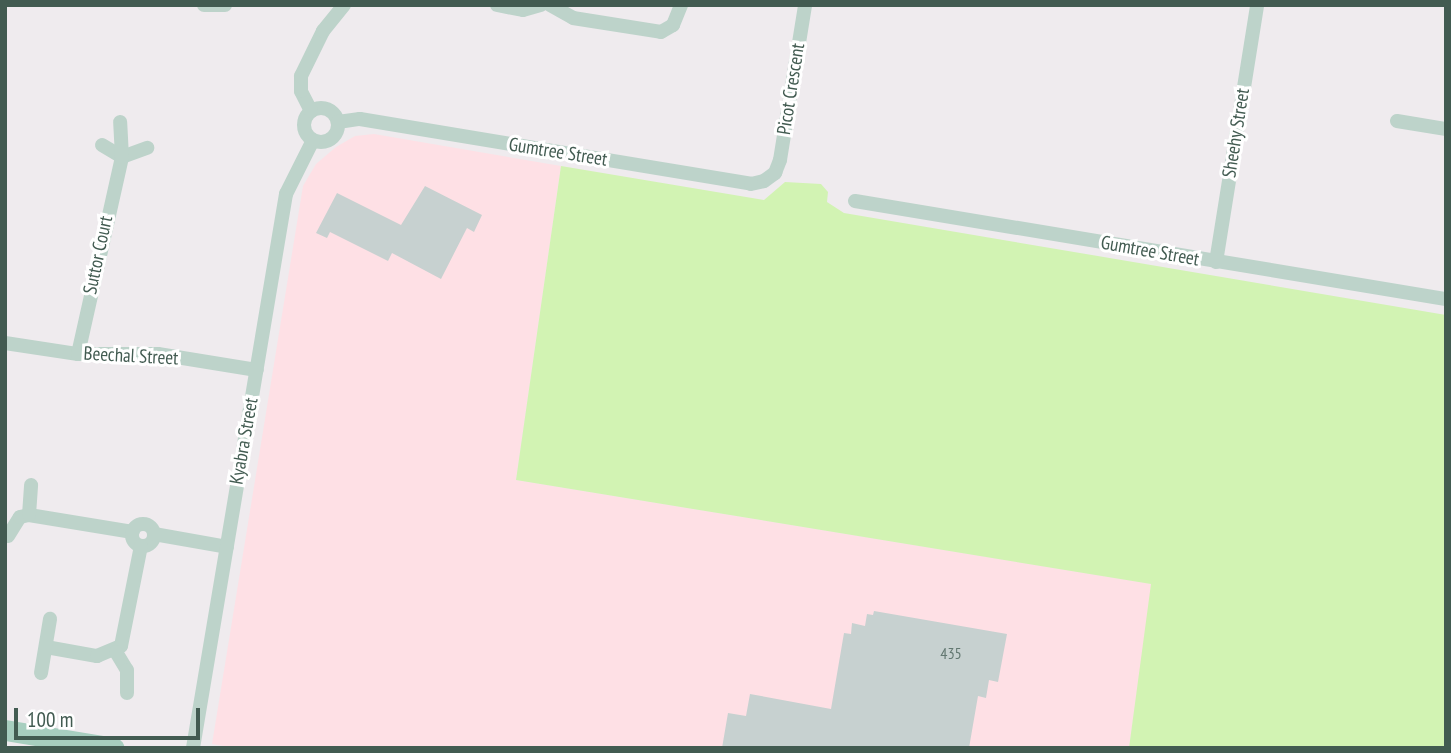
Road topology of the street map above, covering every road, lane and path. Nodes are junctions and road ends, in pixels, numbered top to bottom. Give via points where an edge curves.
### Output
1 (204, 5) edge
2 (225, 5) edge
3 (344, 5) edge
4 (497, 5) edge
5 (541, 5) edge
6 (550, 5) edge
7 (681, 5) edge
8 (805, 5) edge
9 (1257, 5) edge
10 (311, 111) junction
11 (1397, 121) dead end
12 (120, 122) dead end
13 (338, 122) junction
14 (1446, 130) edge
15 (313, 140) junction
16 (102, 145) dead end
17 (147, 148) dead end
18 (122, 157) junction
19 (775, 173) joint
20 (855, 201) dead end
21 (1216, 262) junction
22 (1446, 299) edge
23 (5, 343) edge
24 (78, 354) junction
25 (257, 370) junction
26 (31, 485) dead end
27 (29, 515) junction
28 (133, 532) junction
29 (154, 534) junction
30 (8, 536) dead end
31 (141, 546) junction
32 (227, 547) junction
33 (50, 619) dead end
34 (46, 647) junction
35 (116, 652) junction
36 (41, 673) dead end
37 (127, 693) dead end
38 (5, 730) edge
39 (114, 748) edge
40 (193, 748) edge

1 - 2 street
3 - 10 street via 323,31 301,76 301,91
4 - 5 street via 523,10
6 - 7 street via 573,18 661,32 673,25
8 - 19 street, Picot Crescent
9 - 21 street, Sheehy Street
10 - 13 street via 326,108
10 - 15 street via 304,125
11 - 14 street
12 - 18 street, Suttor Court
13 - 15 street, Kyabra Street via 332,138
13 - 19 street, Gumtree Street via 360,119 751,184
15 - 25 street, Kyabra Street via 286,194
16 - 18 street
17 - 18 street
18 - 24 street, Suttor Court
20 - 21 street, Gumtree Street
21 - 22 street, Gumtree Street
23 - 24 street, Beechal Street
24 - 25 street, Beechal Street via 158,354
25 - 32 street, Kyabra Street
26 - 27 street
27 - 28 street
27 - 30 street via 20,517
28 - 29 street via 144,524
28 - 31 street
29 - 31 street via 150,543
29 - 32 street
31 - 35 street via 125,640
32 - 40 street, Kyabra Street
33 - 34 street
34 - 35 street via 97,656
34 - 36 street
35 - 37 street via 127,670
38 - 39 main road

